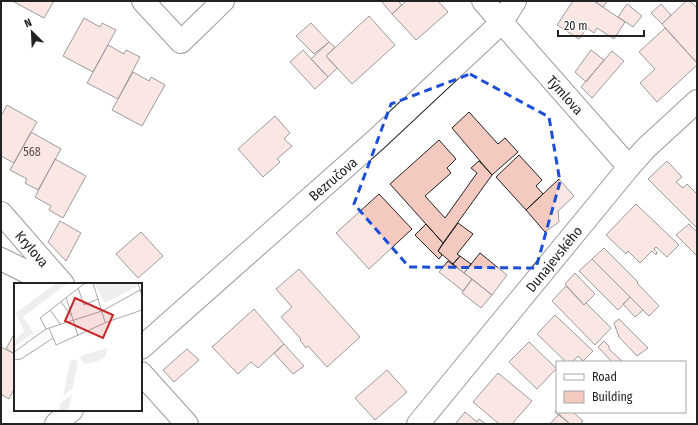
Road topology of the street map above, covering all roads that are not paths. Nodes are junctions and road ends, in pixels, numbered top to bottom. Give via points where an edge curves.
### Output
1 (143, 1) edge
2 (223, 1) edge
3 (483, 1) edge
4 (515, 1) edge
5 (501, 23) junction
6 (697, 101) edge
7 (629, 167) junction
8 (1, 213) edge
9 (1, 259) edge
10 (49, 283) edge
11 (62, 283) edge
12 (142, 347) edge
13 (142, 374) edge
14 (71, 411) edge
15 (56, 424) edge
16 (186, 424) edge
17 (418, 424) edge

1 - 2 street via 181,42
3 - 5 street, Týmlova
4 - 5 street, Bezručova
5 - 7 street, Týmlova
5 - 12 street, Bezručova via 378,139
6 - 7 street, Dunajevského
7 - 17 street, Dunajevského
8 - 11 street, Krylova
9 - 10 street, Krylova
13 - 16 street
14 - 15 street

